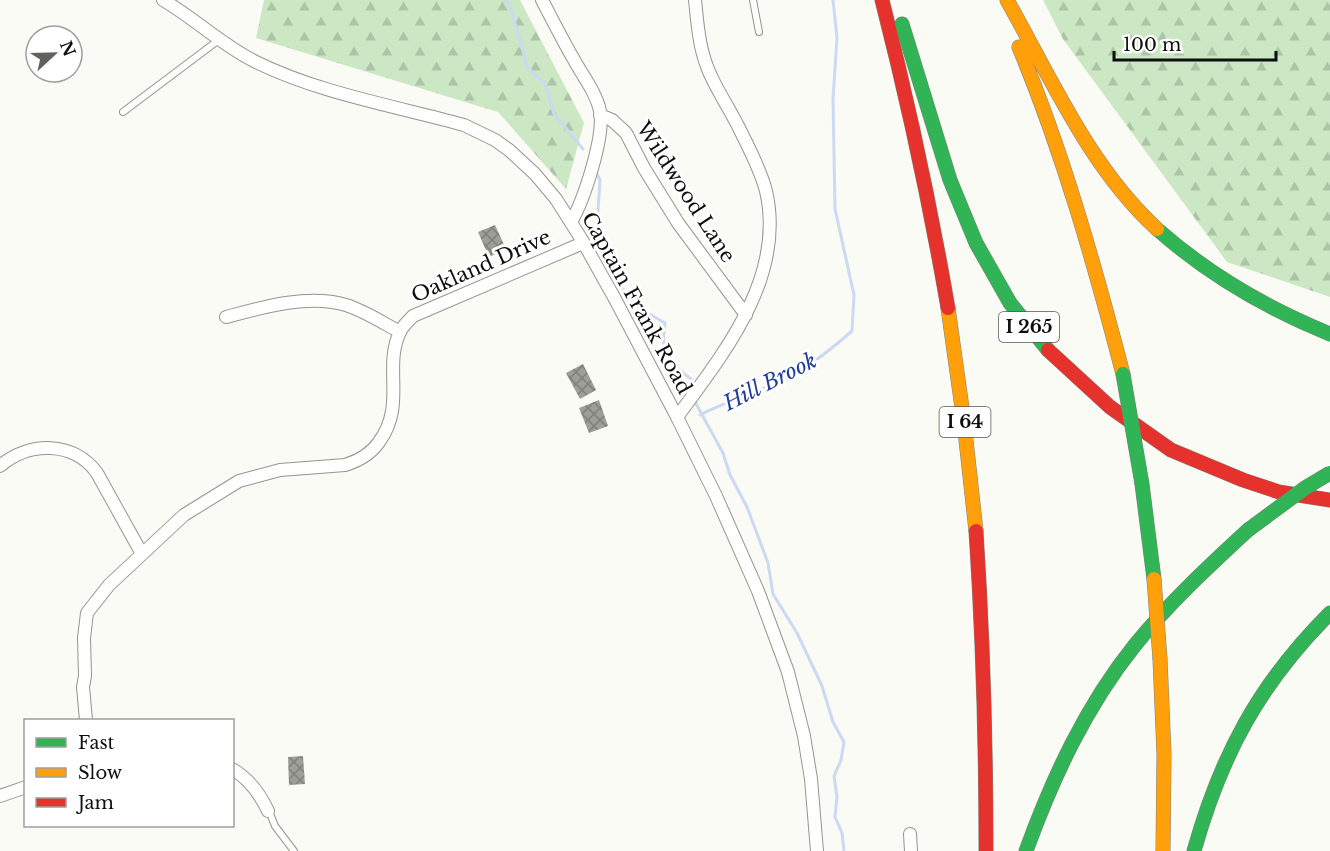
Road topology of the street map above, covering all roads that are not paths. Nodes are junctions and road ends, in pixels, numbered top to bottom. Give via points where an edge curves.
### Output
1 (163, 0) edge
2 (542, 0) edge
3 (694, 0) edge
4 (753, 0) edge
5 (882, 0) edge
6 (893, 0) edge
7 (999, 0) edge
8 (1007, 0) edge
9 (759, 32) dead end
10 (220, 38) junction
11 (123, 112) dead end
12 (600, 115) junction
13 (571, 222) junction
14 (583, 243) junction
15 (746, 315) junction
16 (226, 317) dead end
17 (400, 332) junction
18 (1330, 334) edge
19 (677, 417) junction
20 (0, 466) edge
21 (1330, 473) edge
22 (1330, 500) edge
23 (142, 554) junction
24 (1330, 613) edge
25 (86, 719) edge
26 (234, 771) edge
27 (24, 788) edge
28 (0, 796) edge
29 (268, 811) joint
30 (910, 834) dead end
31 (294, 851) edge
32 (817, 851) edge
33 (911, 851) edge
34 (986, 851) edge
35 (1026, 851) edge
36 (1163, 851) edge
37 (1194, 851) edge

1 - 10 street, Captain Frank Road
2 - 12 street via 591,87
3 - 15 street via 703,56 741,132 768,205 764,262
4 - 9 lane
5 - 34 highway, I 64 via 931,210 964,413 985,654
6 - 22 highway, I 265 via 950,180 971,232 1010,303 1055,358 1110,407 1171,450 1279,492
7 - 36 highway, bridge via 1054,135 1083,223 1123,374 1154,579 1164,754
8 - 18 highway via 1088,142 1135,205 1193,261 1226,283 1269,308
10 - 11 lane
10 - 13 street, Captain Frank Road via 256,62 323,88 479,132 509,150 535,174
12 - 13 street via 598,142 579,209
12 - 15 street, Wildwood Lane via 626,133 678,223
13 - 14 street, Captain Frank Road
14 - 17 street, Oakland Drive via 423,310
14 - 19 street, Captain Frank Road
15 - 19 street
16 - 17 street via 288,303 327,301 355,309
17 - 23 street via 394,354 391,422 370,452 345,465 280,470 239,481 184,514
19 - 32 street, Captain Frank Road via 733,533 788,672 811,779
20 - 23 street via 14,456 41,448 78,455 97,473
21 - 35 highway, bridge via 1248,530 1144,635 1087,715 1051,787
23 - 25 street via 87,613 83,687
24 - 37 highway via 1279,669 1243,724 1215,784
26 - 29 street via 255,788
27 - 28 street
29 - 31 lane
30 - 33 street

